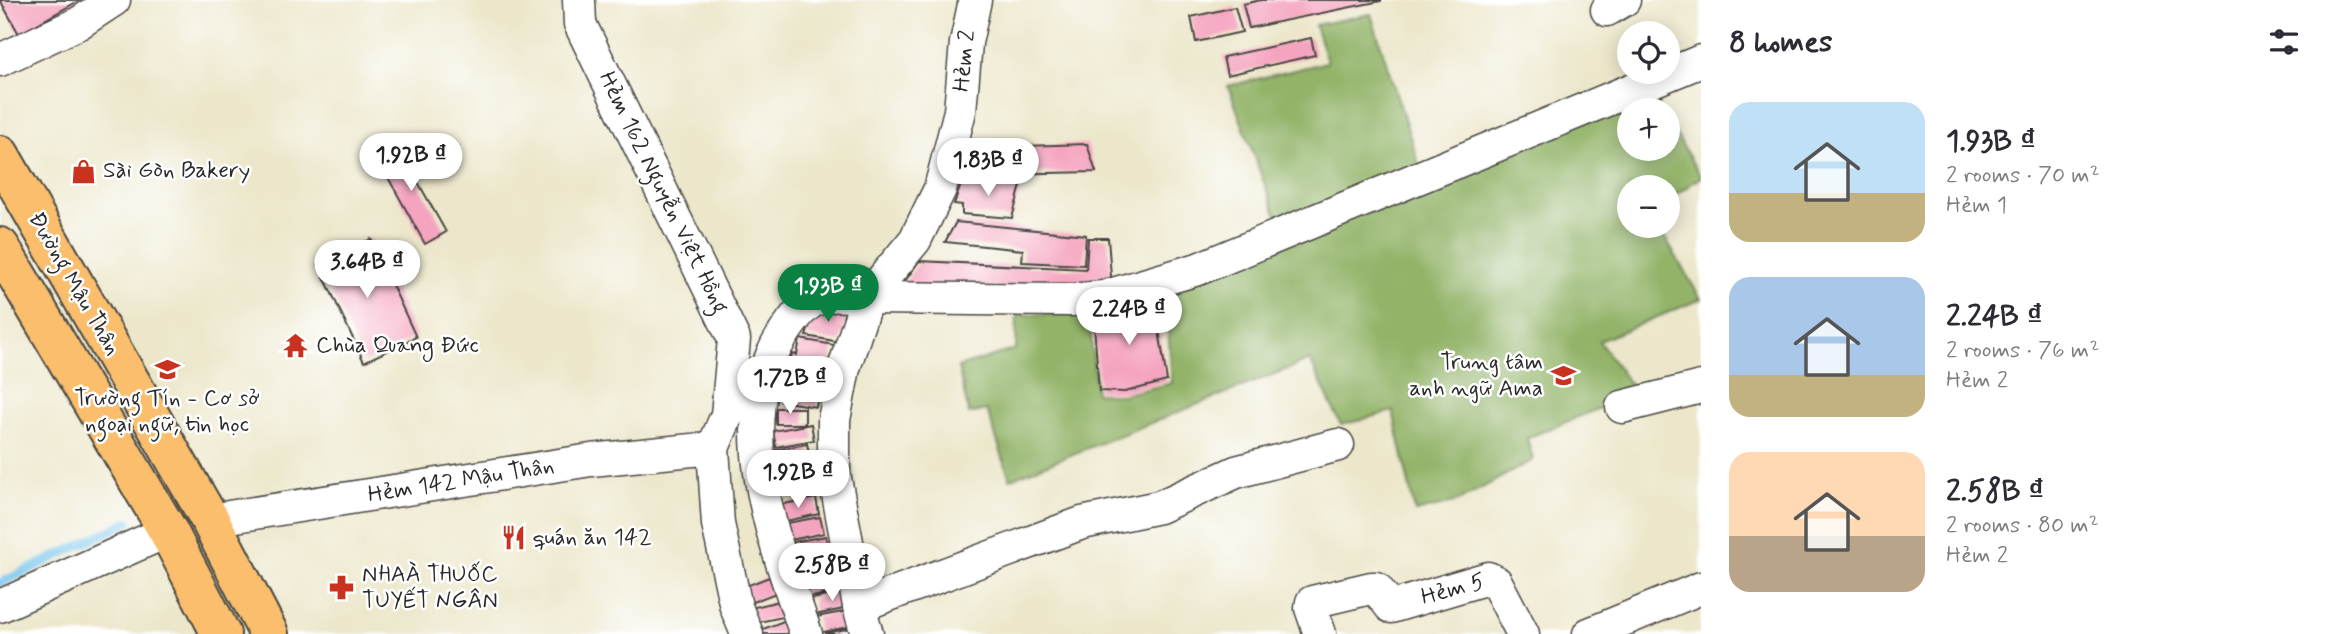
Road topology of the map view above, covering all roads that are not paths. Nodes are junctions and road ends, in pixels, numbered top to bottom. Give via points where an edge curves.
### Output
1 (114, 0) edge
2 (579, 0) edge
3 (975, 0) edge
4 (0, 60) edge
5 (1701, 61) edge
6 (0, 155) edge
7 (0, 247) edge
8 (867, 298) junction
9 (1701, 387) edge
10 (1622, 407) dead end
11 (1338, 445) dead end
12 (713, 448) junction
13 (210, 520) junction
14 (168, 531) junction
15 (1701, 588) edge
16 (0, 606) edge
17 (863, 620) edge
18 (221, 634) edge
19 (269, 634) edge
20 (747, 634) edge
21 (806, 634) edge
22 (1320, 634) edge
23 (1523, 634) edge
24 (1589, 634) edge

1 - 4 street via 79,23
2 - 12 street, Hẻm 162 Nguyễn Việt Hồng via 580,24 734,339 727,415
3 - 8 street, Hẻm 2 via 960,111 940,190 915,240
5 - 8 street via 1210,264 1130,290 1071,300
6 - 13 main road, Đường Mậu Thân
7 - 14 main road, Đường Mậu Thân
8 - 17 street, Hẻm 2 via 844,368 834,420 834,473
8 - 21 street via 822,295 807,303 779,340 762,384 757,424 764,495
9 - 10 street
11 - 17 street via 1236,472 1159,507 1082,523
12 - 13 street, Hẻm 142 Mậu Thân via 591,460
12 - 20 street, Hẻm 162 Nguyễn Việt Hồng via 718,524 736,607
13 - 14 main road
13 - 19 main road, Đường Mậu Thân
14 - 16 street
14 - 18 main road, Đường Mậu Thân
15 - 24 street
22 - 23 street, Hẻm 5 via 1312,603 1376,588 1391,607 1493,578

